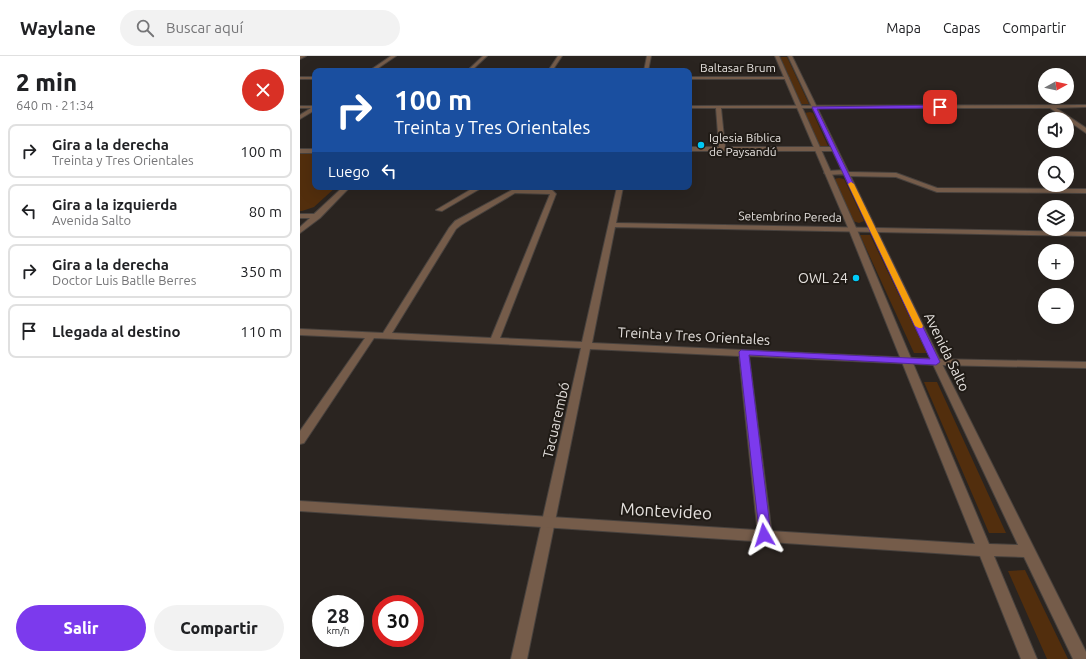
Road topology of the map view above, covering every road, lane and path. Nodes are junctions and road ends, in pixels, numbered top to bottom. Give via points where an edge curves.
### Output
1 (304, 56) edge
2 (394, 56) edge
3 (485, 56) edge
4 (560, 56) edge
5 (649, 56) edge
6 (777, 56) edge
7 (790, 56) edge
8 (300, 58) edge
9 (375, 68) edge
10 (472, 68) edge
11 (552, 68) edge
12 (647, 68) edge
13 (300, 78) edge
14 (312, 78) edge
15 (692, 78) edge
16 (787, 78) junction
17 (1051, 106) junction
18 (1086, 106) edge
19 (300, 107) edge
20 (312, 107) edge
21 (692, 107) edge
22 (718, 107) junction
23 (798, 107) junction
24 (814, 107) junction
25 (312, 109) edge
26 (300, 118) edge
27 (1086, 131) edge
28 (692, 149) edge
29 (722, 149) junction
30 (817, 149) junction
31 (834, 149) junction
32 (300, 151) edge
33 (312, 151) edge
34 (827, 172) junction
35 (846, 173) junction
36 (344, 190) edge
37 (475, 190) edge
38 (619, 190) edge
39 (1086, 191) edge
40 (440, 210) dead end
41 (300, 216) edge
42 (317, 216) junction
43 (613, 225) junction
44 (853, 230) junction
45 (874, 230) junction
46 (300, 231) edge
47 (1086, 234) edge
48 (300, 332) edge
49 (372, 335) junction
50 (386, 336) junction
51 (495, 340) junction
52 (588, 345) junction
53 (744, 352) junction
54 (905, 359) junction
55 (936, 362) junction
56 (1086, 365) edge
57 (300, 440) edge
58 (300, 506) edge
59 (548, 522) junction
60 (764, 535) junction
61 (985, 551) junction
62 (1029, 551) junction
63 (519, 659) edge
64 (1029, 659) edge
65 (1081, 659) edge

1 - 8 street
2 - 9 street
3 - 10 street
4 - 11 street
5 - 12 street
6 - 16 street
7 - 24 street, Avenida Salto
13 - 14 street
15 - 16 street, Baltasar Brum
16 - 23 street
17 - 18 street
17 - 24 street
17 - 27 street
19 - 20 street
21 - 22 street
22 - 23 street
22 - 29 street
23 - 24 street
23 - 30 street
24 - 31 street, Avenida Salto
25 - 26 street
28 - 29 street
29 - 30 street
30 - 31 street
30 - 34 street
31 - 35 street, Avenida Salto
32 - 33 street
34 - 35 street
34 - 44 street
35 - 39 street via 903,177 919,186 937,190
35 - 45 street, Avenida Salto
36 - 42 street
37 - 40 street
38 - 43 street, Tacuarembó
41 - 42 street
42 - 46 street
43 - 44 street, Setembrino Pereda
43 - 52 street, Tacuarembó
44 - 45 street, Setembrino Pereda
44 - 54 street
45 - 47 street, Setembrino Pereda
45 - 55 street, Avenida Salto
48 - 49 street, Treinta y Tres Orientales
49 - 50 street, Treinta y Tres Orientales
49 - 57 street
50 - 51 street, Treinta y Tres Orientales
50 - 51 street via 458,223 514,192 552,192
51 - 52 street, Treinta y Tres Orientales
52 - 53 street, Treinta y Tres Orientales
52 - 59 street, Tacuarembó
53 - 54 street, Treinta y Tres Orientales
53 - 60 street
54 - 55 street, Treinta y Tres Orientales
54 - 61 street
55 - 56 street, Treinta y Tres Orientales
55 - 62 street, Avenida Salto
58 - 59 street, Montevideo
59 - 60 street, Montevideo
59 - 63 street, Tacuarembó
60 - 61 street, Montevideo
61 - 62 street, Montevideo
61 - 64 street
62 - 65 street, Avenida Salto

